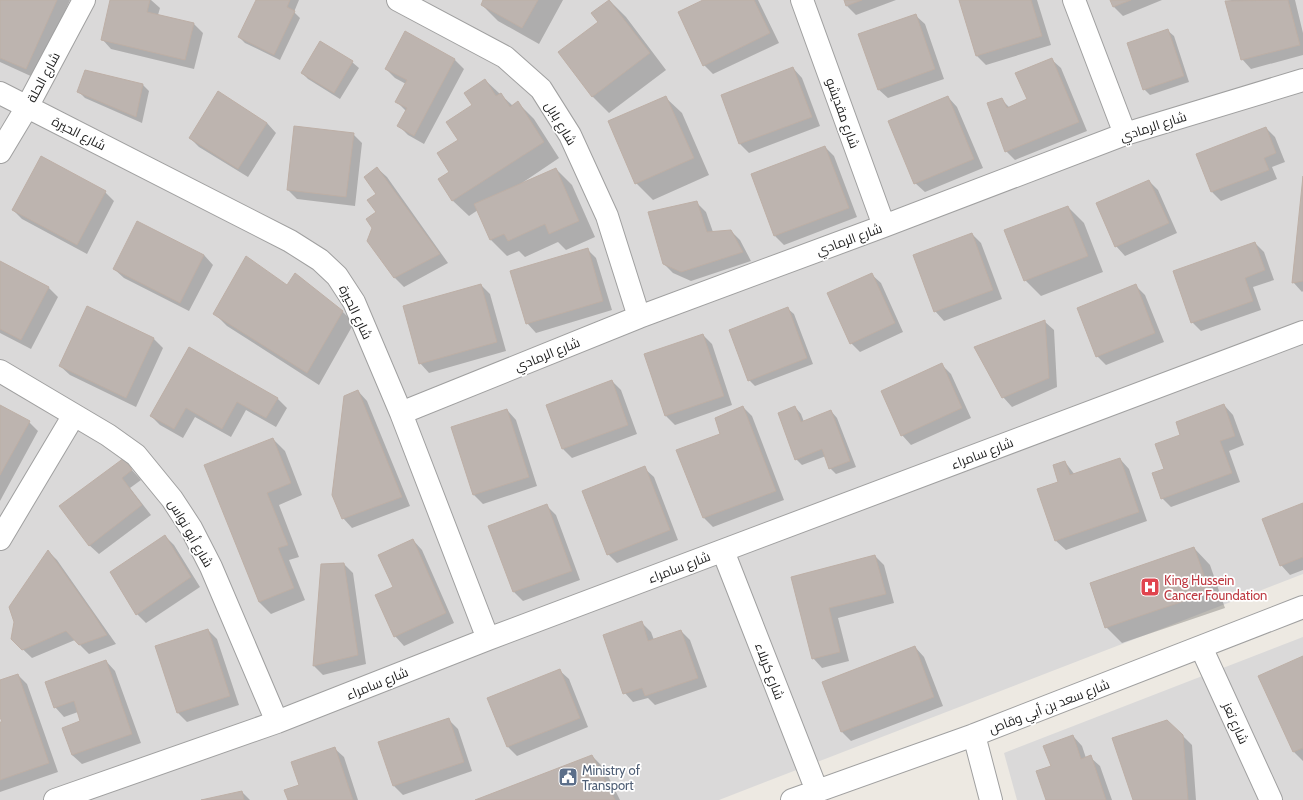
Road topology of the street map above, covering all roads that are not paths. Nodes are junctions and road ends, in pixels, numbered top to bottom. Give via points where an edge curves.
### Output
1 (84, 0) edge
2 (398, 0) edge
3 (802, 0) edge
4 (1074, 0) edge
5 (1303, 80) edge
6 (0, 93) edge
7 (27, 107) junction
8 (1125, 134) junction
9 (0, 152) edge
10 (884, 226) junction
11 (639, 317) junction
12 (1303, 332) edge
13 (0, 371) edge
14 (401, 413) junction
15 (74, 415) junction
16 (0, 539) edge
17 (723, 551) junction
18 (1303, 608) edge
19 (488, 639) junction
20 (1201, 647) junction
21 (277, 722) junction
22 (974, 735) junction
23 (817, 791) junction
24 (54, 800) edge
25 (792, 800) edge
26 (991, 800) edge
27 (1271, 800) edge

1 - 7 street, شارع الحلة
2 - 11 street, شارع بابل via 505,57 541,89 570,135 607,216
3 - 10 street, شارع مقديشو
4 - 8 street
5 - 8 street, شارع الرمادي
6 - 7 street, شارع الحيرة
7 - 9 street, شارع الحلة
7 - 14 street, شارع الحيرة via 290,241 320,260 337,276 354,302
8 - 10 street, شارع الرمادي
10 - 11 street, شارع الرمادي
11 - 14 street, شارع الرمادي
12 - 17 street, شارع سامراء
13 - 15 street, شارع أبو نواس
14 - 19 street, شارع الحيرة
15 - 16 street
15 - 21 street, شارع أبو نواس via 136,455 172,499 191,528 211,567
17 - 19 street, شارع سامراء
17 - 23 street, شارع كربلاء
18 - 20 street, شارع سعد بن أبي وقاص
19 - 21 street, شارع سامراء
20 - 22 street, شارع سعد بن أبي وقاص
20 - 27 street, شارع تعز
21 - 24 street, شارع سامراء
22 - 23 street, شارع سعد بن أبي وقاص
22 - 26 street
23 - 25 street, شارع سعد بن أبي وقاص

